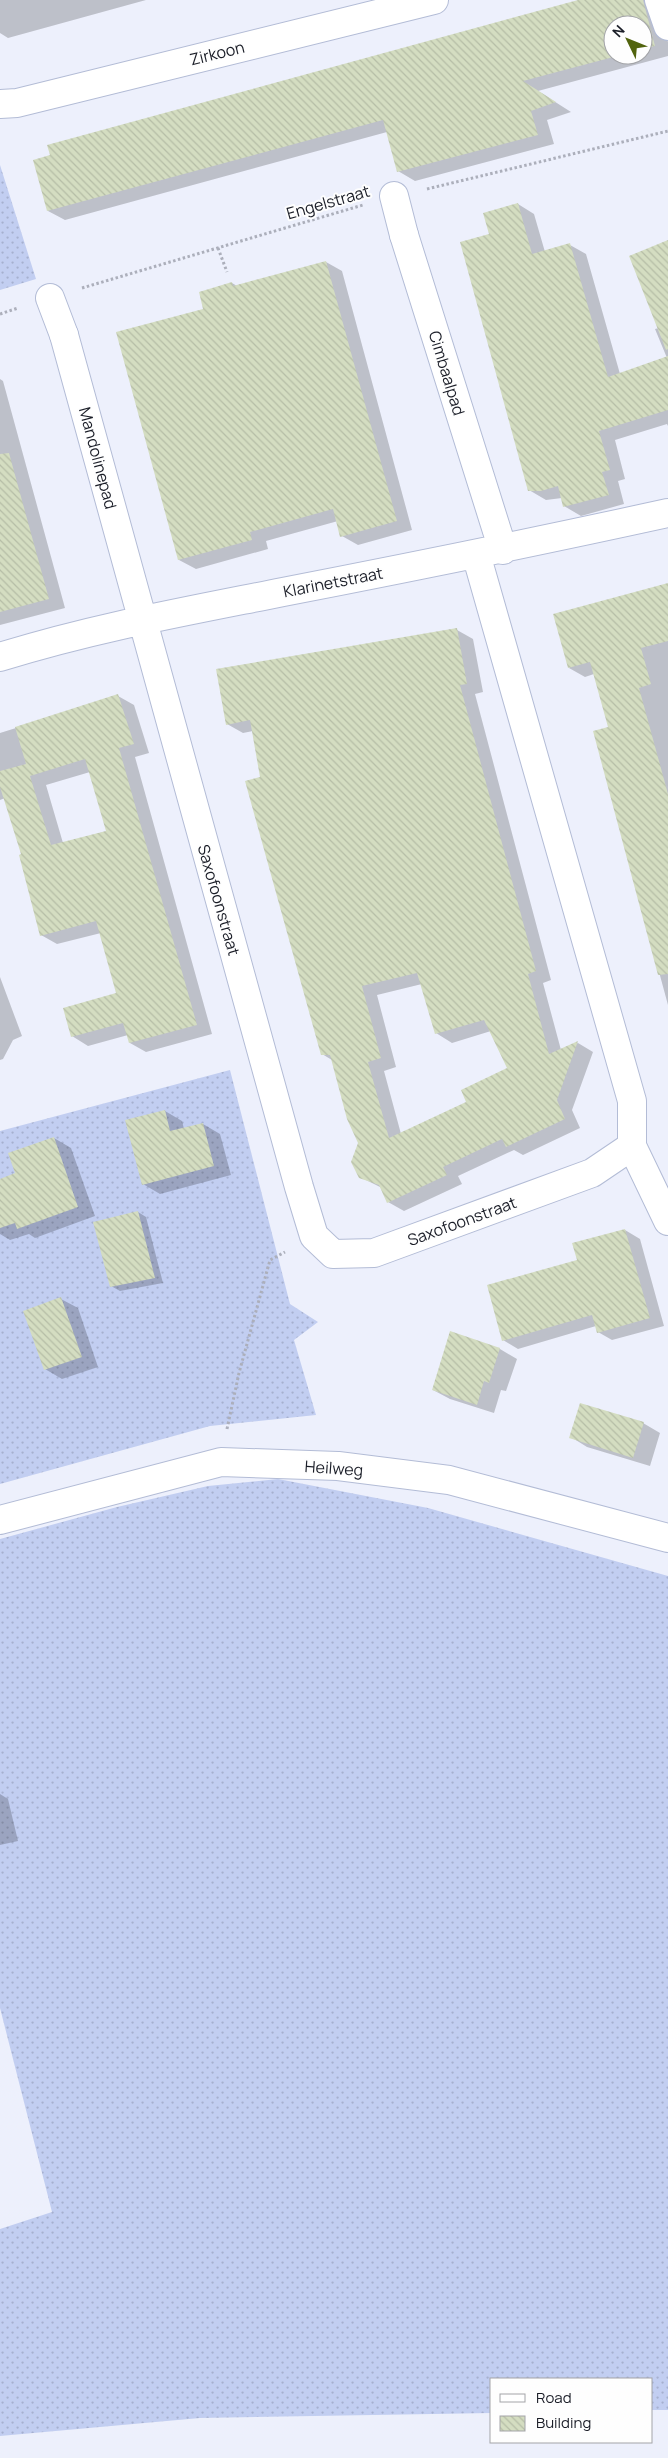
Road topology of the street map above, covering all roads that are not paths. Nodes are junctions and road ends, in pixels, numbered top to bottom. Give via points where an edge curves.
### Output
1 (434, 0) edge
2 (659, 0) edge
3 (668, 26) edge
4 (0, 104) edge
5 (394, 196) road end
6 (50, 298) road end
7 (668, 513) edge
8 (502, 550) junction
9 (476, 554) junction
10 (141, 620) junction
11 (0, 657) edge
12 (632, 1146) junction
13 (668, 1221) edge
14 (0, 1520) edge
15 (668, 1538) edge

1 - 4 street, Zirkoon
2 - 3 street
5 - 8 street, Cimbaalpad
6 - 10 street, Mandolinepad via 64,335
7 - 8 street, Klarinetstraat
8 - 9 street, Klarinetstraat
9 - 10 street, Klarinetstraat
9 - 12 street via 632,1101
10 - 11 street, Klarinetstraat
10 - 12 street, Saxofoonstraat via 314,1236 333,1254 374,1253 592,1173
12 - 13 street
14 - 15 street, Heilweg via 221,1462 338,1466 449,1480

